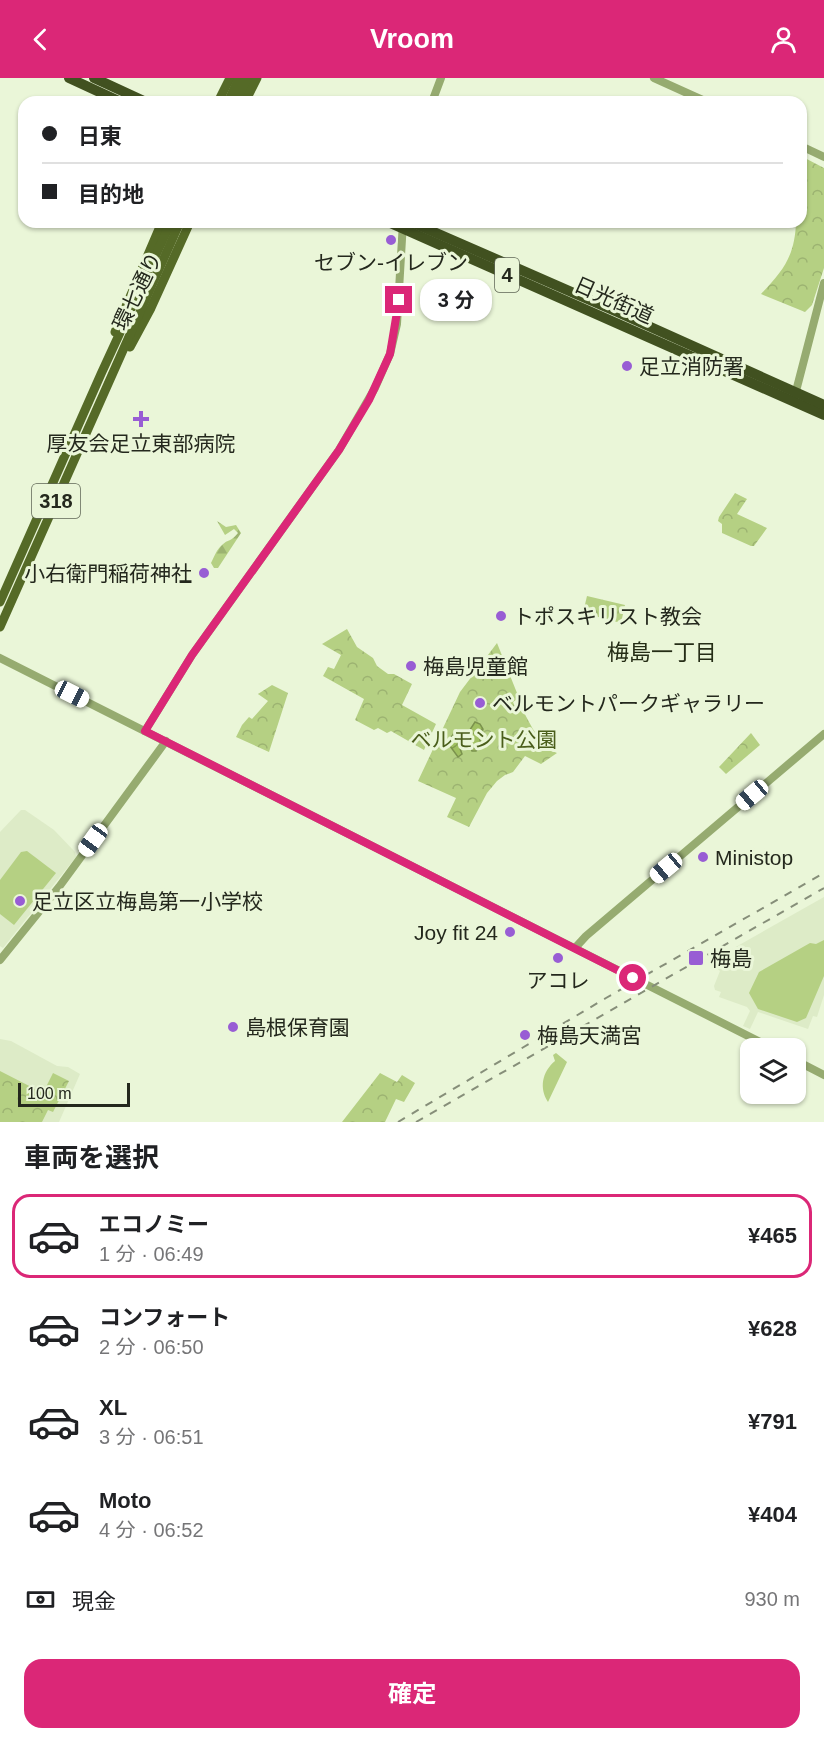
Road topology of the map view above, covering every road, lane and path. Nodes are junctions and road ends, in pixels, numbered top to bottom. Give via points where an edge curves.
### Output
1 (69, 78) edge
2 (94, 78) edge
3 (230, 78) edge
4 (239, 78) edge
5 (248, 78) edge
6 (257, 78) edge
7 (441, 78) edge
8 (654, 78) edge
9 (108, 96) edge
10 (133, 96) edge
11 (221, 96) edge
12 (231, 96) edge
13 (239, 96) edge
14 (248, 96) edge
15 (434, 96) edge
16 (694, 96) edge
17 (807, 149) edge
18 (824, 157) edge
19 (159, 228) edge
20 (169, 228) edge
21 (177, 228) edge
22 (187, 228) edge
23 (406, 228) edge
24 (416, 228) edge
25 (824, 284) edge
26 (143, 294) junction
27 (101, 374) junction
28 (113, 374) junction
29 (794, 397) junction
30 (824, 405) edge
31 (824, 415) edge
32 (0, 602) edge
33 (0, 627) edge
34 (0, 658) edge
35 (145, 731) junction
36 (824, 734) edge
37 (166, 741) junction
38 (575, 948) junction
39 (0, 960) edge
40 (752, 1038) edge
41 (806, 1066) edge
42 (824, 1075) edge

1 - 9 highway
2 - 10 highway
3 - 11 main road
4 - 12 main road
5 - 13 main road
6 - 14 main road
7 - 15 street
8 - 16 street
17 - 18 street
19 - 27 main road, 環七通り / 318 via 124,308
20 - 26 main road, 環七通り / 318
21 - 26 main road, 環七通り / 318
22 - 28 main road, 環七通り / 318 via 151,308
23 - 35 street via 397,324 390,354 375,388 339,450 192,655
24 - 29 highway, 日光街道 / 4 via 615,311
25 - 29 street
26 - 27 main road, 環七通り / 318
26 - 28 main road, 環七通り / 318
27 - 32 main road, 環七通り / 318
28 - 33 main road, 環七通り / 318
29 - 30 highway, 日光街道 / 4
29 - 31 highway, 日光街道 / 4
34 - 35 street
35 - 37 street
36 - 38 street
37 - 38 street
37 - 39 street
38 - 40 street
41 - 42 street

